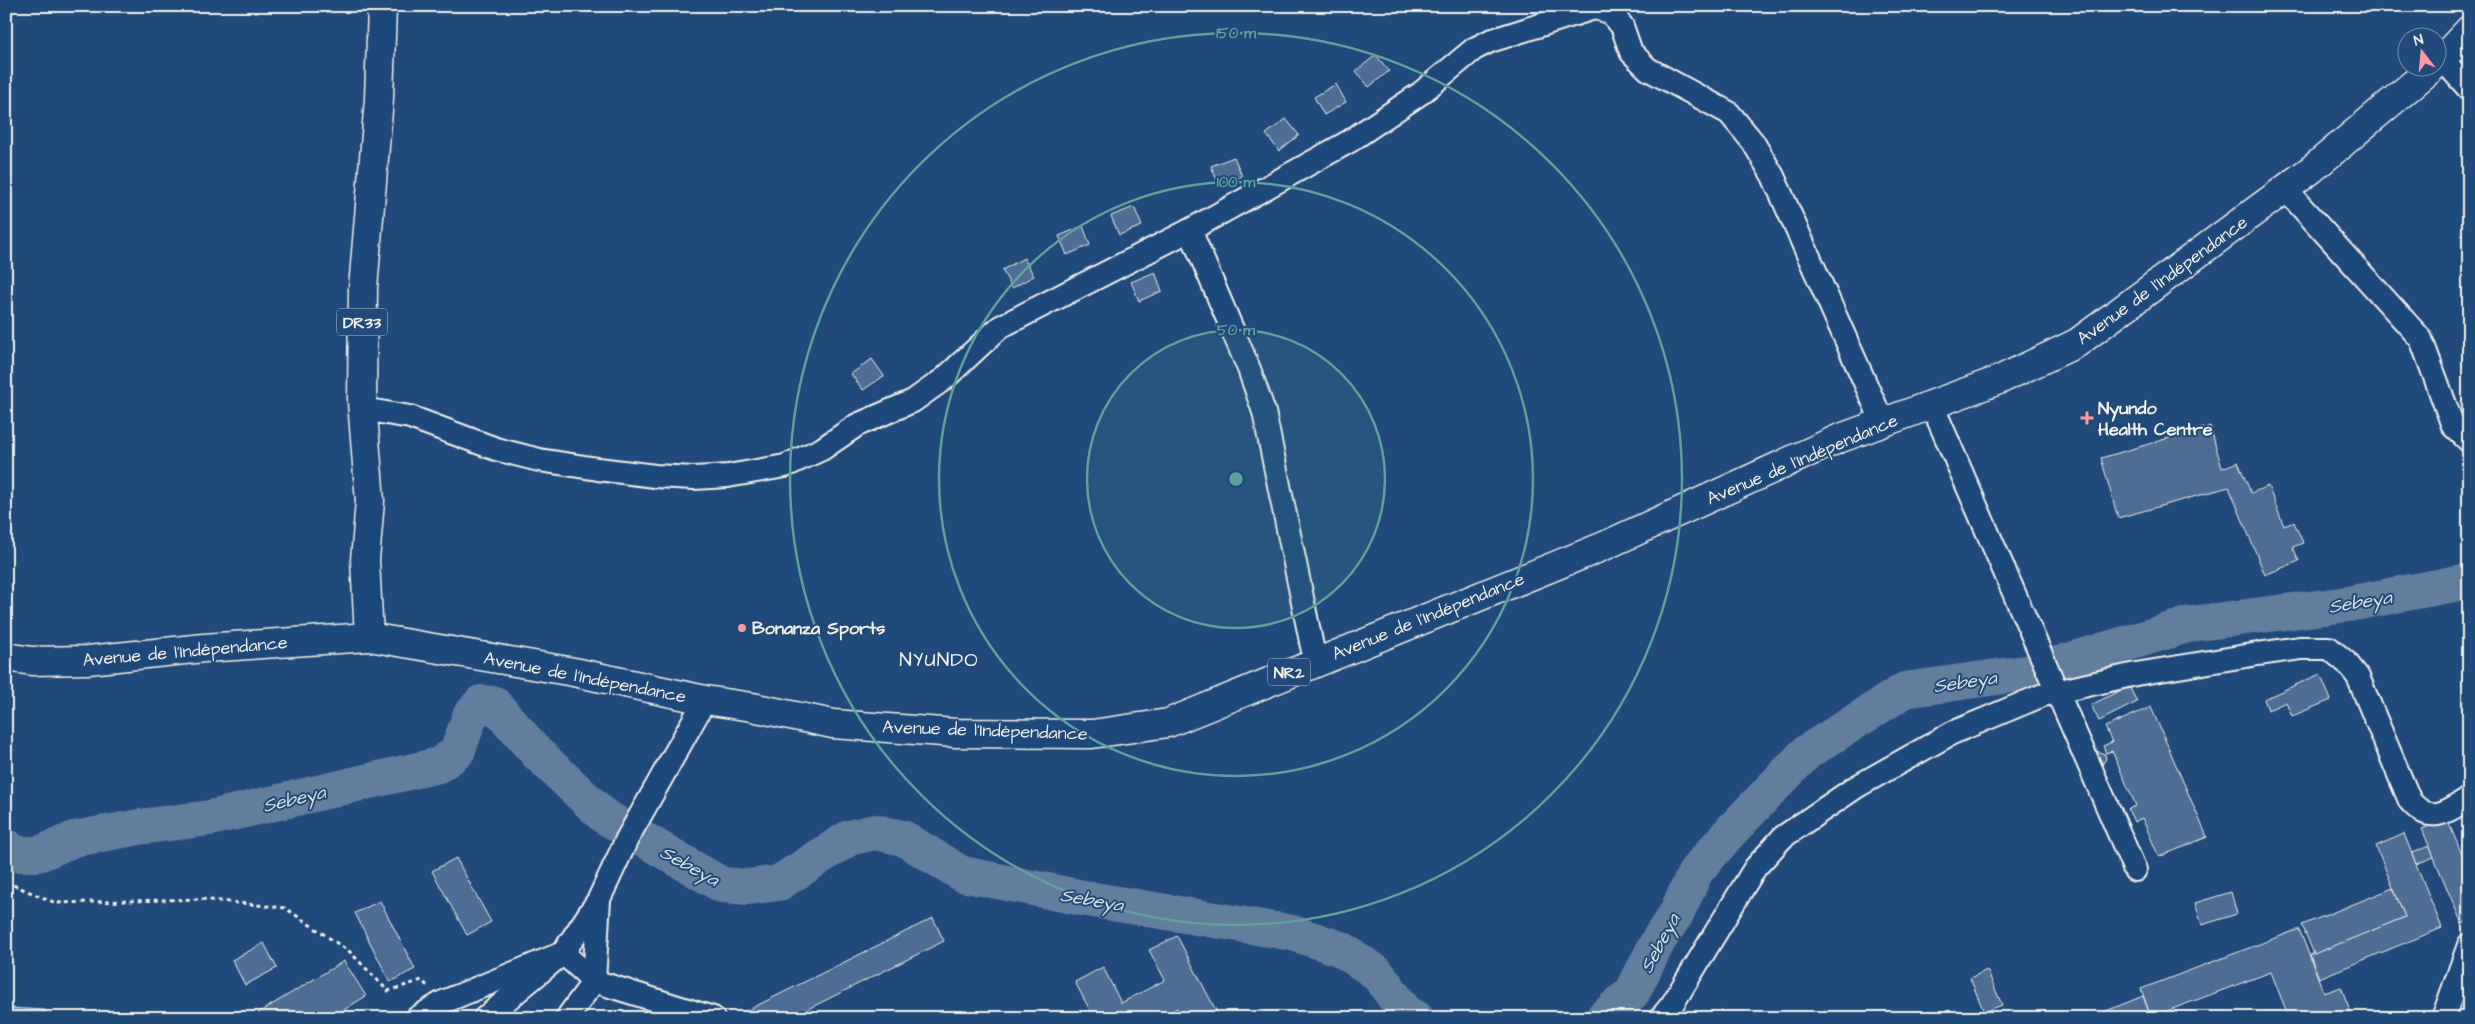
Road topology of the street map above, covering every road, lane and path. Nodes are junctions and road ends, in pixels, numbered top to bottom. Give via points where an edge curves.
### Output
1 (382, 6) edge
2 (1594, 7) edge
3 (2469, 30) edge
4 (2448, 52) edge
5 (2448, 72) edge
6 (2419, 78) edge
7 (2469, 89) edge
8 (2285, 189) junction
9 (1190, 230) junction
10 (1932, 405) junction
11 (363, 409) junction
12 (1883, 423) junction
13 (2469, 441) edge
14 (369, 637) junction
15 (6, 657) edge
16 (1315, 661) junction
17 (2050, 675) junction
18 (705, 700) junction
19 (2469, 798) edge
20 (2135, 870) dead end
21 (6, 882) edge
22 (599, 899) junction
23 (2469, 946) edge
24 (563, 953) junction
25 (594, 981) junction
26 (441, 1003) junction
27 (417, 1018) edge
28 (485, 1018) edge
29 (567, 1018) edge
30 (713, 1018) edge
31 (1661, 1018) edge
32 (2443, 1018) edge

1 - 11 main road, DR33 via 379,99 363,288
2 - 9 street via 1490,41 1350,142
2 - 12 street via 1610,12 1622,26 1632,52 1648,69 1729,113 1753,142 1773,176
3 - 4 main road, Avenue de l'Indépendance / NR2
5 - 7 street
6 - 8 main road, Avenue de l'Indépendance / NR2
8 - 10 main road, Avenue de l'Indépendance / NR2 via 2077,343 1999,380
8 - 13 street via 2420,339 2453,426
9 - 11 street via 1000,327 944,379 913,401 857,425 822,449 785,466 694,478 598,469 539,460 410,416
9 - 16 street via 1264,412
10 - 12 main road, Avenue de l'Indépendance / NR2
10 - 17 street
11 - 14 main road, DR33 via 370,500 365,560
12 - 16 main road, Avenue de l'Indépendance / NR2 via 1838,439 1604,546
14 - 15 main road, Avenue de l'Indépendance / NR2 via 88,660 32,661
14 - 18 main road, Avenue de l'Indépendance / NR2 via 574,672
16 - 18 main road, Avenue de l'Indépendance / NR2 via 1168,723 1092,734 956,733 833,724 752,706
17 - 19 street via 2136,674 2301,648 2329,648 2358,677 2410,801 2418,811 2430,816
17 - 20 street
17 - 31 street via 2042,695 1952,732 1856,786 1783,837 1755,868
18 - 22 street via 627,839
21 - 26 path via 56,903 201,899 285,908 350,952 388,991 422,980
22 - 24 street
22 - 25 street
23 - 32 street
24 - 25 street
24 - 26 street
24 - 28 street
25 - 29 street
25 - 30 street
26 - 27 street

